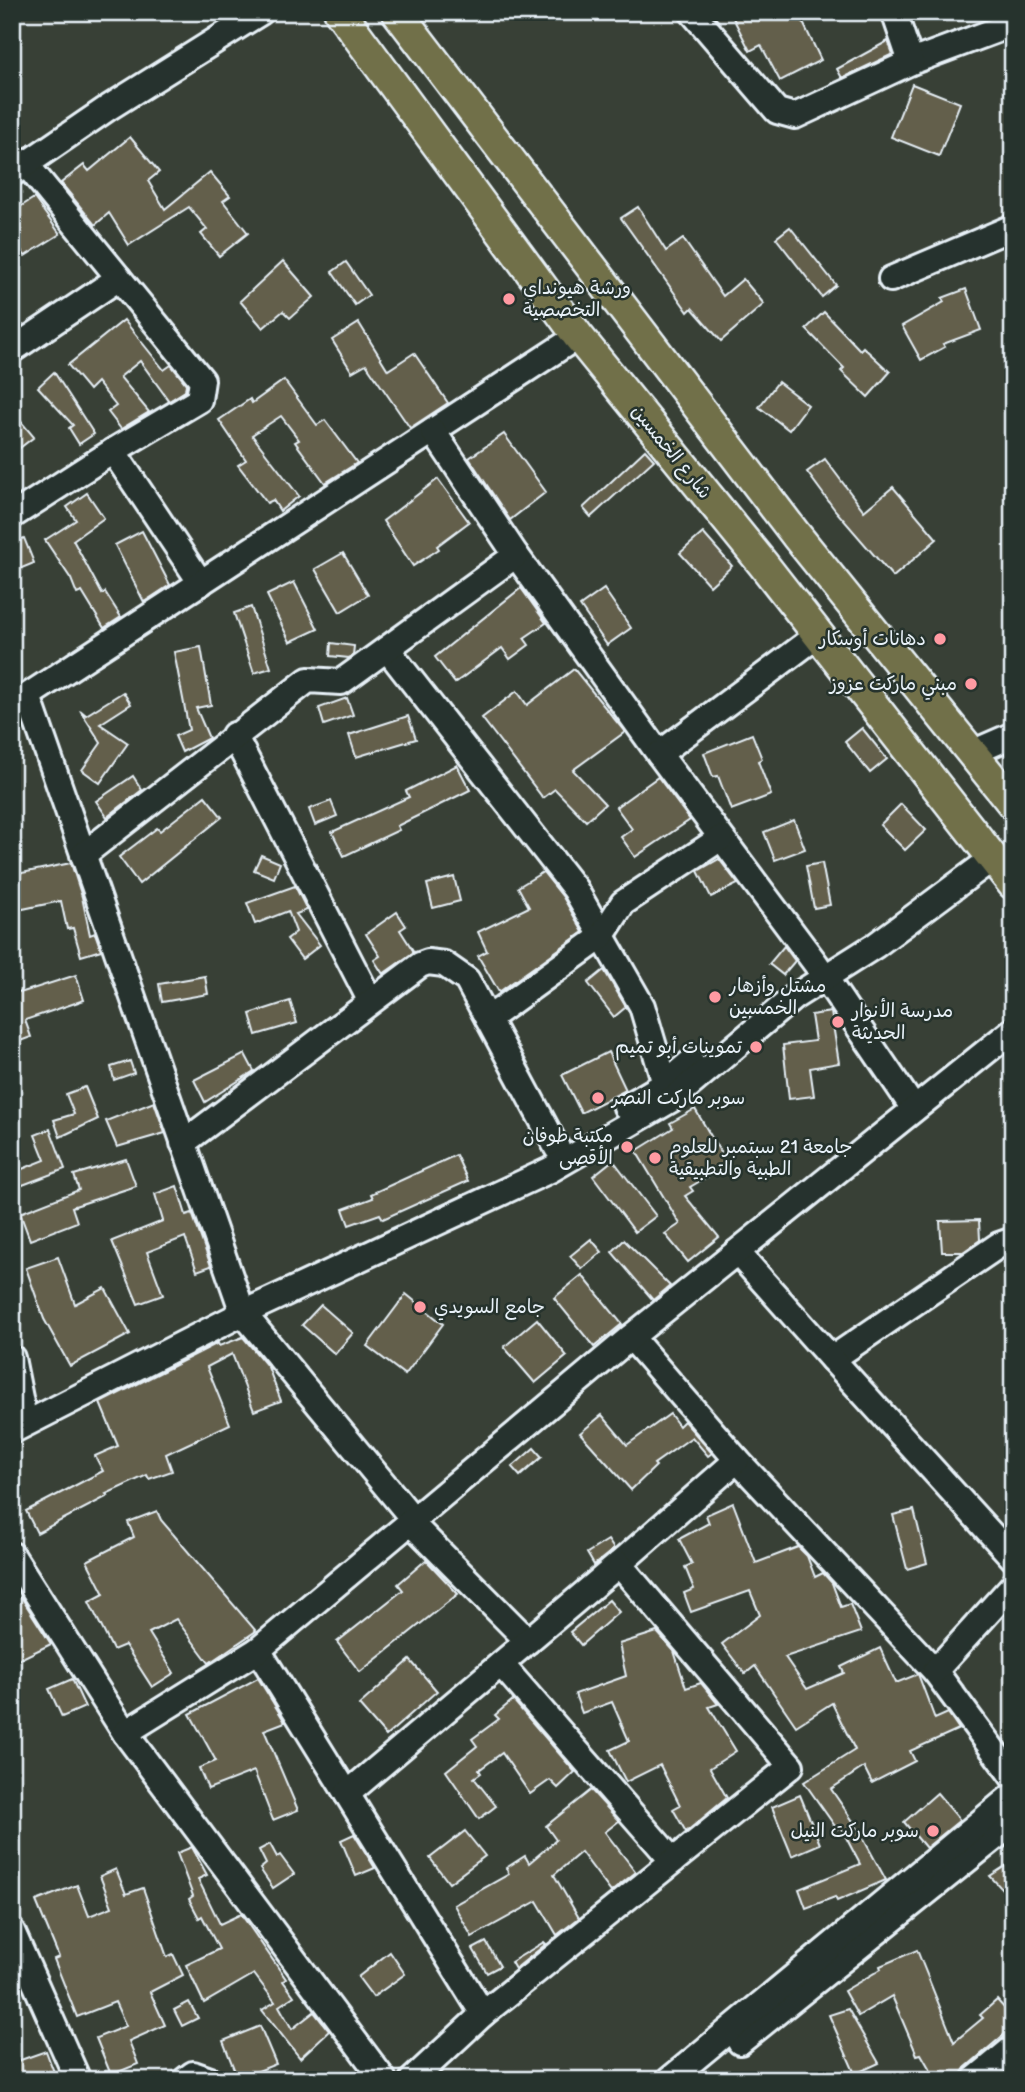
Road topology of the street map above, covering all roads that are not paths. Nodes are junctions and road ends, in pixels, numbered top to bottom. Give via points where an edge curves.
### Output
1 (261, 12) edge
2 (340, 12) edge
3 (397, 12) edge
4 (692, 12) edge
5 (894, 12) edge
6 (1013, 24) edge
7 (415, 36) junction
8 (911, 62) junction
9 (381, 65) junction
10 (19, 169) edge
11 (1013, 227) edge
12 (119, 278) junction
13 (891, 279) dead end
14 (578, 336) junction
15 (12, 350) edge
16 (433, 431) junction
17 (113, 451) junction
18 (12, 516) edge
19 (796, 535) junction
20 (516, 555) junction
21 (763, 564) junction
22 (201, 583) junction
23 (818, 635) junction
24 (387, 649) junction
25 (20, 701) edge
26 (234, 735) junction
27 (1013, 735) edge
28 (974, 752) junction
29 (659, 754) junction
30 (1013, 804) edge
31 (721, 838) junction
32 (989, 852) junction
33 (83, 855) junction
34 (1013, 884) edge
35 (601, 937) junction
36 (820, 971) junction
37 (370, 1000) junction
38 (488, 1019) junction
39 (1013, 1030) edge
40 (665, 1084) junction
41 (914, 1109) junction
42 (183, 1143) junction
43 (557, 1148) junction
44 (1013, 1240) edge
45 (737, 1252) junction
46 (239, 1306) junction
47 (631, 1337) junction
48 (12, 1358) edge
49 (832, 1359) junction
50 (17, 1411) edge
51 (12, 1431) edge
52 (737, 1460) junction
53 (412, 1520) junction
54 (12, 1555) edge
55 (1013, 1558) edge
56 (619, 1564) junction
57 (1013, 1585) edge
58 (527, 1641) junction
59 (258, 1650) junction
60 (501, 1664) junction
61 (935, 1671) junction
62 (125, 1733) junction
63 (1013, 1777) edge
64 (346, 1794) junction
65 (1013, 1795) edge
66 (1013, 1823) edge
67 (673, 1861) junction
68 (942, 1867) junction
69 (12, 1931) edge
70 (483, 2014) junction
71 (1013, 2048) edge
72 (78, 2080) edge
73 (185, 2080) edge
74 (210, 2080) edge
75 (384, 2080) edge
76 (412, 2080) edge
77 (668, 2080) edge
78 (693, 2080) edge
79 (974, 2080) edge

1 - 10 street
2 - 9 main road, شارع الخمسين
3 - 7 main road
4 - 8 street via 777,111 795,116
5 - 8 street
6 - 8 street
7 - 9 main road
7 - 19 main road
9 - 14 main road, شارع الخمسين
10 - 12 street
11 - 13 street
12 - 15 street
12 - 17 street via 202,380 202,394
14 - 16 street
14 - 21 main road, شارع الخمسين
16 - 20 street
16 - 22 street
17 - 18 street
17 - 22 street
19 - 21 main road
19 - 28 main road
20 - 24 street
20 - 29 street
21 - 23 main road, شارع الخمسين
22 - 25 street
23 - 29 street
23 - 32 main road, شارع الخمسين
24 - 26 street via 341,682 309,680
24 - 35 street via 575,889
25 - 33 street
26 - 33 street
26 - 37 street
27 - 28 street
28 - 30 main road
29 - 31 street
31 - 35 street via 623,904
31 - 36 street
32 - 34 main road, شارع الخمسين
32 - 36 street via 868,932
33 - 42 street
35 - 38 street
35 - 40 street via 642,1006
36 - 40 street via 784,985
36 - 41 street
36 - 46 street via 674,1098 573,1157
37 - 38 street via 420,965 436,962 460,973
37 - 42 street
38 - 43 street
39 - 41 street
40 - 43 street
41 - 45 street
42 - 46 street
43 - 46 street
44 - 49 street via 999,1244
45 - 47 street
45 - 49 street
46 - 50 street
46 - 51 street
46 - 53 street
47 - 52 street
47 - 53 street
48 - 50 street
49 - 55 street
52 - 56 street
52 - 61 street
53 - 58 street
53 - 59 street
54 - 62 street
56 - 58 street
56 - 67 street via 791,1766
57 - 61 street
58 - 60 street
59 - 62 street
59 - 64 street
60 - 64 street
60 - 67 street
61 - 63 street
62 - 75 street
64 - 70 street
65 - 68 street
66 - 68 street
67 - 70 street
68 - 77 street
68 - 78 street
69 - 72 street
70 - 76 street
71 - 79 street
73 - 74 street via 193,2074

